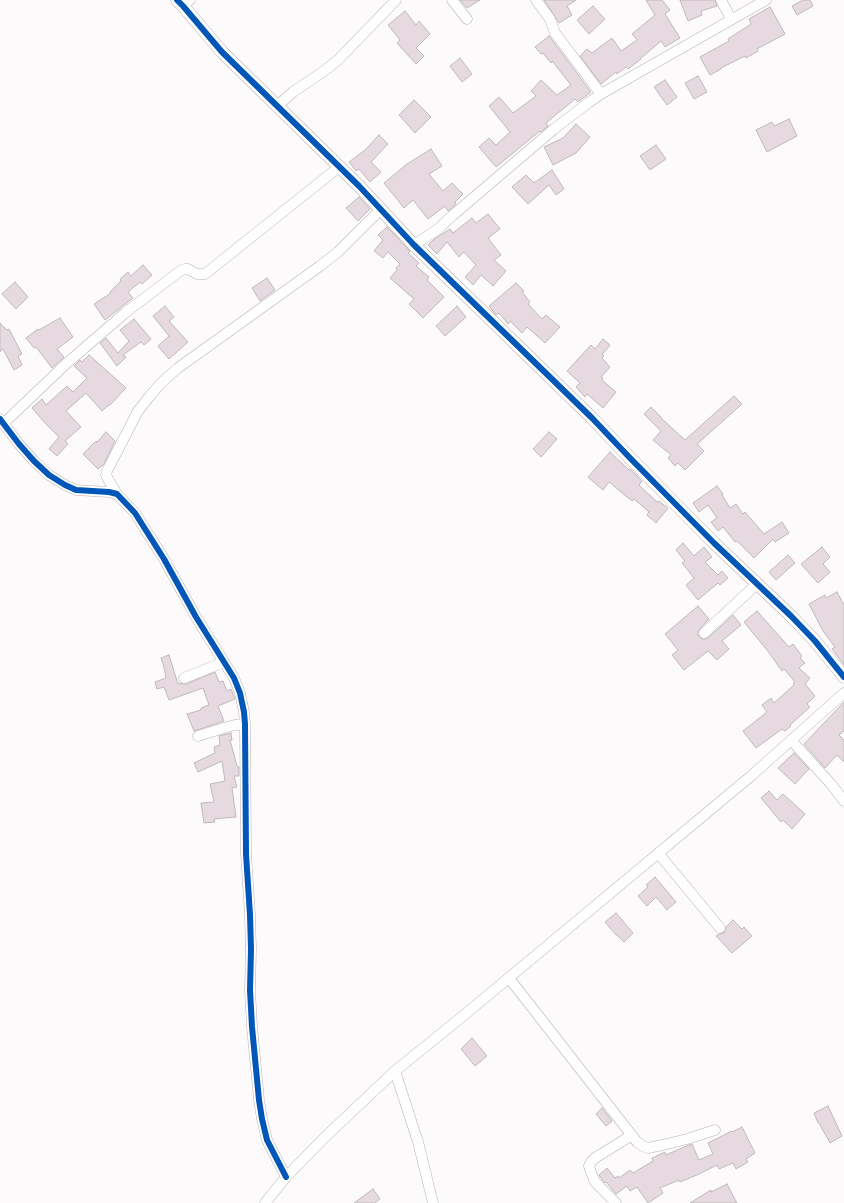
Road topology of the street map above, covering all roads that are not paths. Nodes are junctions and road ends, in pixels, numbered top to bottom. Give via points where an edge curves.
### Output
1 (396, 0) edge
2 (452, 0) edge
3 (536, 0) edge
4 (721, 0) edge
5 (766, 0) edge
6 (183, 2) edge
7 (467, 19) dead end
8 (731, 19) junction
9 (602, 94) junction
10 (277, 106) junction
11 (339, 167) junction
12 (380, 210) junction
13 (414, 245) junction
14 (2, 421) edge
15 (117, 494) junction
16 (757, 584) junction
17 (704, 633) dead end
18 (224, 662) junction
19 (844, 677) edge
20 (184, 678) dead end
21 (844, 693) edge
22 (245, 724) junction
23 (198, 736) dead end
24 (791, 740) junction
25 (844, 801) edge
26 (658, 853) junction
27 (720, 928) dead end
28 (509, 978) junction
29 (395, 1071) junction
30 (715, 1130) dead end
31 (632, 1135) junction
32 (286, 1177) junction
33 (265, 1203) edge
34 (433, 1203) edge
35 (616, 1203) edge

1 - 10 street via 338,60
2 - 7 street
3 - 9 street via 550,19 555,33
4 - 8 street
5 - 8 street
6 - 10 street via 222,52
8 - 9 street
9 - 13 street via 559,125 438,229
10 - 11 street
11 - 12 street
11 - 14 street via 205,274 197,274 188,269 180,271 125,313
12 - 13 street
12 - 15 street via 326,262 178,368 148,397 107,471 106,475
13 - 16 street via 592,418
14 - 15 street via 34,461 49,475 76,490
15 - 18 street via 135,513 160,552
16 - 17 street
16 - 19 street via 803,628
18 - 20 street
18 - 22 street via 240,693
21 - 24 street
22 - 23 street via 227,726
22 - 32 street via 246,854 252,1027 262,1119 267,1140
24 - 25 street
24 - 26 street
26 - 27 street
26 - 28 street
28 - 29 street
28 - 31 street
29 - 32 street
29 - 34 street via 418,1142
30 - 31 street via 648,1148 637,1142
31 - 35 street via 595,1158 589,1166 595,1182
32 - 33 street

